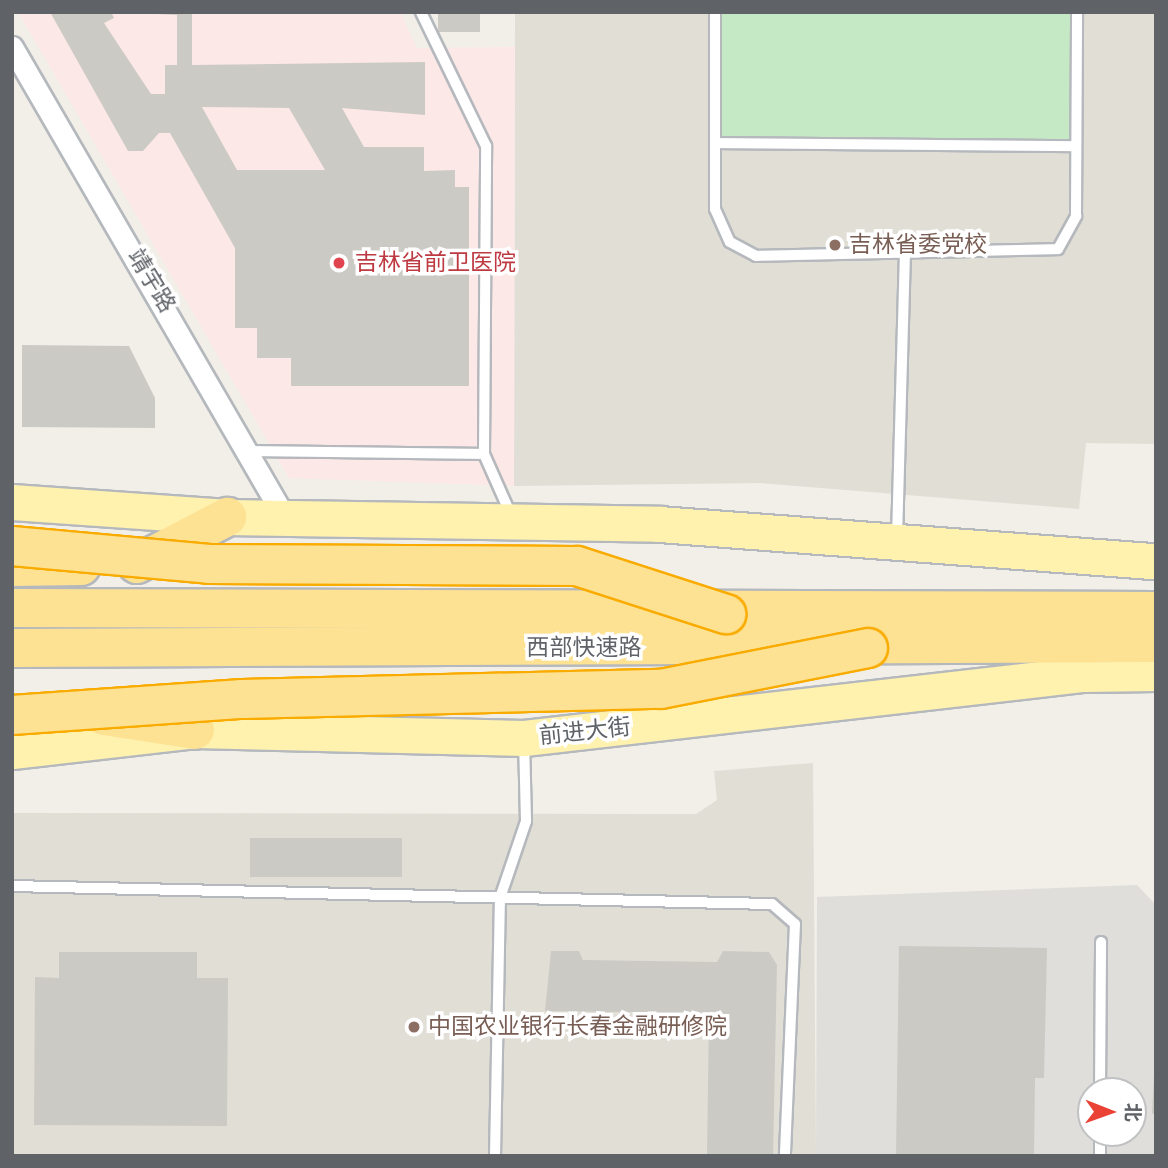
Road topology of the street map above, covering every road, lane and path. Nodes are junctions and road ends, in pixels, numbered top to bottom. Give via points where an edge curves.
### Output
1 (421, 12) edge
2 (715, 12) edge
3 (1077, 12) edge
4 (12, 47) edge
5 (715, 143) junction
6 (1076, 146) junction
7 (905, 255) junction
8 (252, 451) junction
9 (484, 454) junction
10 (12, 502) edge
11 (227, 517) junction
12 (512, 517) junction
13 (285, 519) junction
14 (897, 541) junction
15 (12, 546) edge
16 (1156, 561) edge
17 (12, 567) edge
18 (12, 608) edge
19 (1156, 611) edge
20 (726, 614) junction
21 (1156, 643) edge
22 (12, 648) edge
23 (868, 648) junction
24 (1156, 673) edge
25 (12, 702) edge
26 (12, 715) edge
27 (195, 730) junction
28 (524, 738) junction
29 (12, 751) edge
30 (12, 886) edge
31 (500, 898) junction
32 (1101, 942) dead end
33 (1100, 1077) edge
34 (495, 1156) edge
35 (785, 1156) edge

1 - 9 lane via 486,146
2 - 5 lane
3 - 6 lane
4 - 8 street, 靖宇路
5 - 6 lane
5 - 7 lane via 716,209 730,242 756,256
6 - 7 lane via 1076,216 1058,249
7 - 14 lane
8 - 9 lane
8 - 13 street, 靖宇路
9 - 12 lane
10 - 11 main road
11 - 13 main road
11 - 17 highway via 148,564
12 - 13 main road
12 - 14 main road
14 - 16 main road
15 - 20 highway, bridge via 209,564 577,566
18 - 20 highway, 西部快速路, bridge
19 - 20 highway, 西部快速路
21 - 23 highway, 西部快速路
22 - 23 highway, 西部快速路, bridge
23 - 26 highway, bridge via 661,689 242,699
24 - 28 main road, 前进大街 via 1083,674
25 - 27 highway
27 - 28 main road, 前进大街
27 - 29 main road, 前进大街
28 - 31 lane via 526,821
30 - 31 lane
31 - 34 lane
31 - 35 lane via 772,904 795,923
32 - 33 lane

